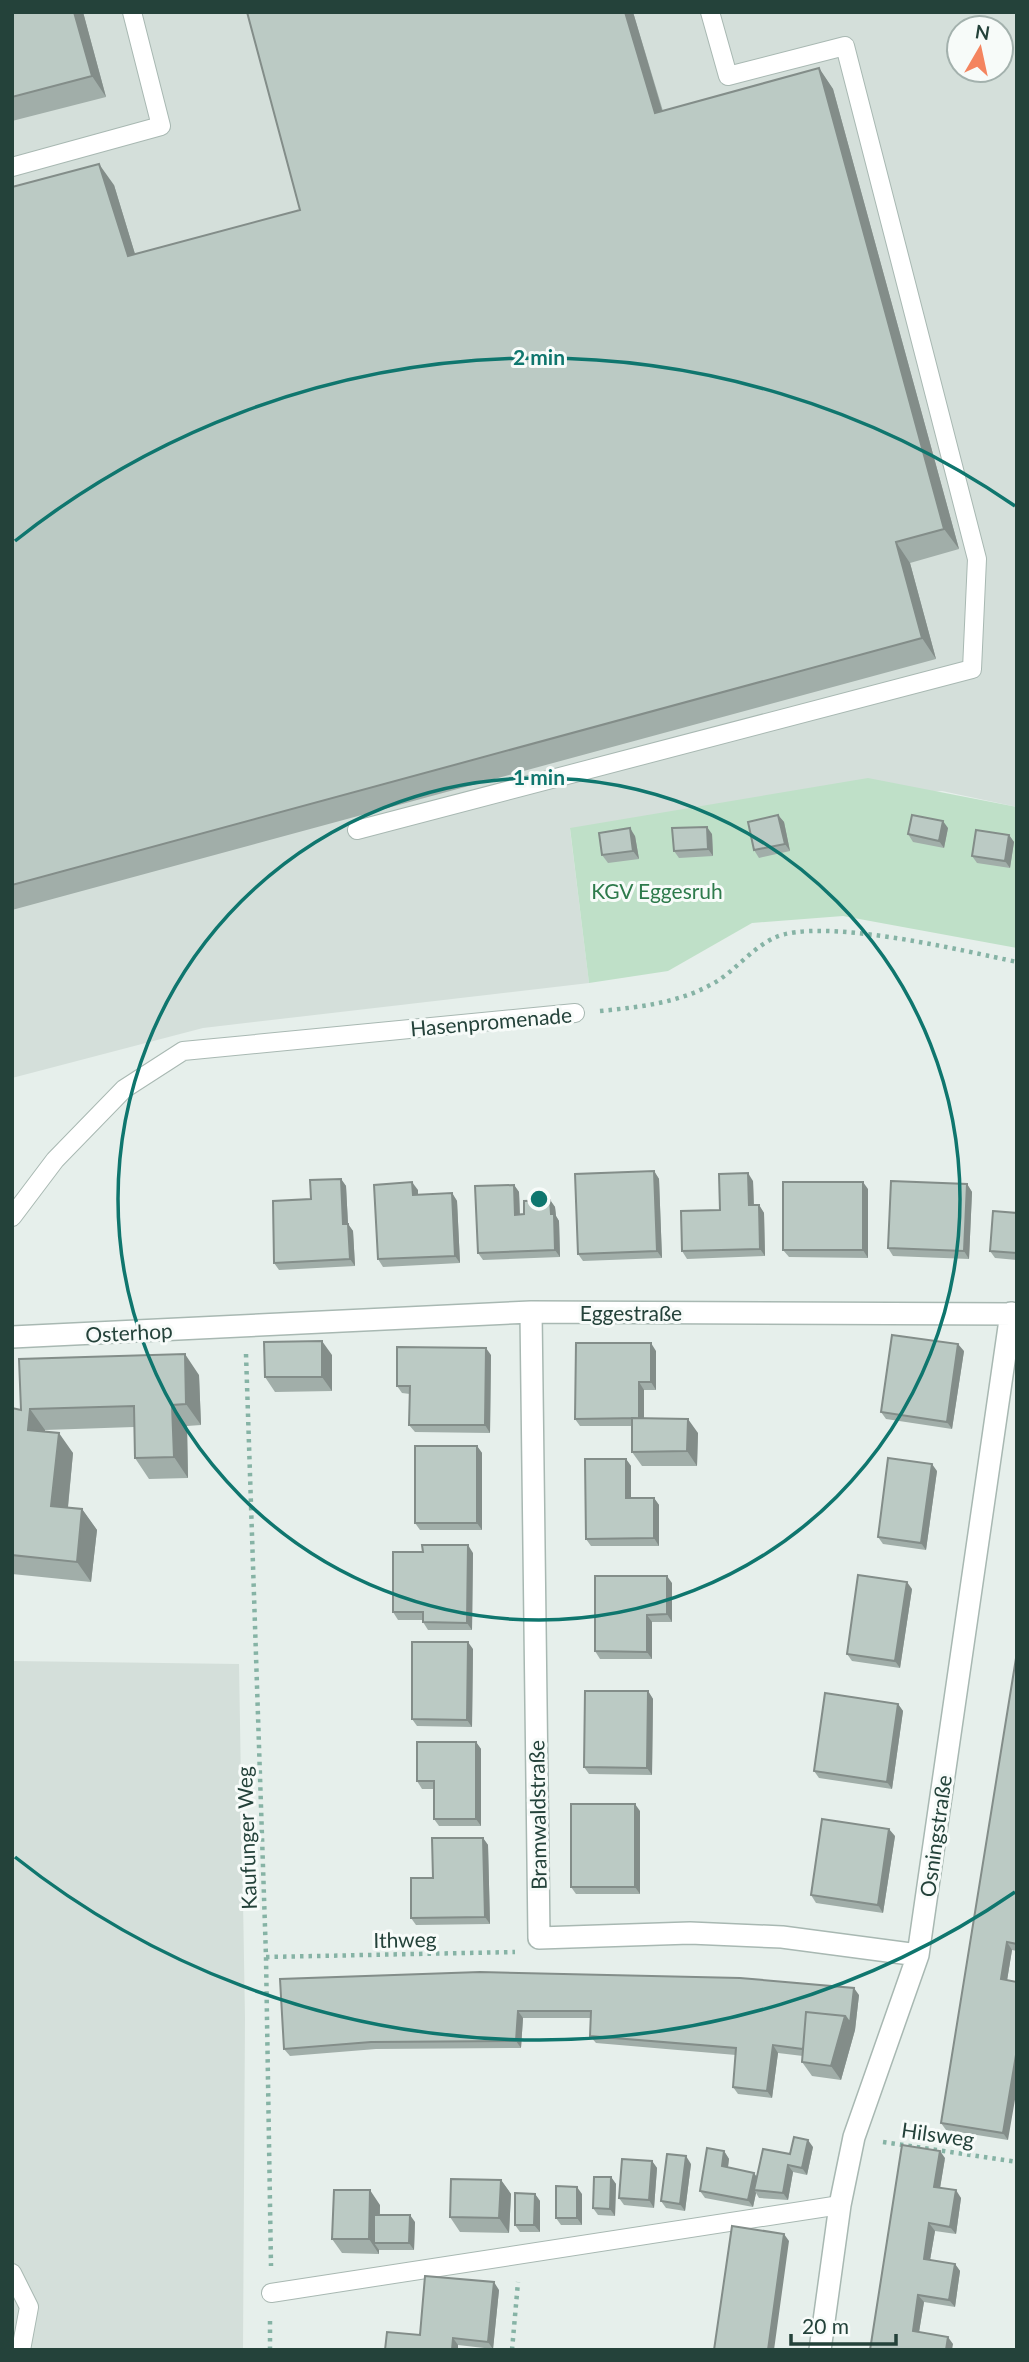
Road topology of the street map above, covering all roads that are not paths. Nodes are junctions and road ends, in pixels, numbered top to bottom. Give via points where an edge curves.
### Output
1 (132, 12) edge
2 (710, 12) edge
3 (12, 167) edge
4 (358, 830) dead end
5 (575, 1013) road end
6 (12, 1217) edge
7 (531, 1312) junction
8 (1014, 1314) edge
9 (245, 1325) joint
10 (12, 1337) edge
11 (918, 1955) junction
12 (840, 2204) junction
13 (12, 2273) edge
14 (271, 2293) road end
15 (21, 2350) edge
16 (820, 2350) edge

1 - 3 lane via 161,126
2 - 4 lane via 727,76 845,47 977,559 972,669
5 - 6 lane, Hasenpromenade via 183,1051 124,1089 55,1160
7 - 8 street, Eggestraße
7 - 9 street, Eggestraße
7 - 11 street, Bramwaldstraße via 539,1938 743,1935
8 - 11 street, Osningstraße
9 - 10 street, Osterhop
11 - 12 street, Osningstraße via 854,2137
12 - 14 lane
12 - 16 street, Osningstraße
13 - 15 lane via 29,2307

